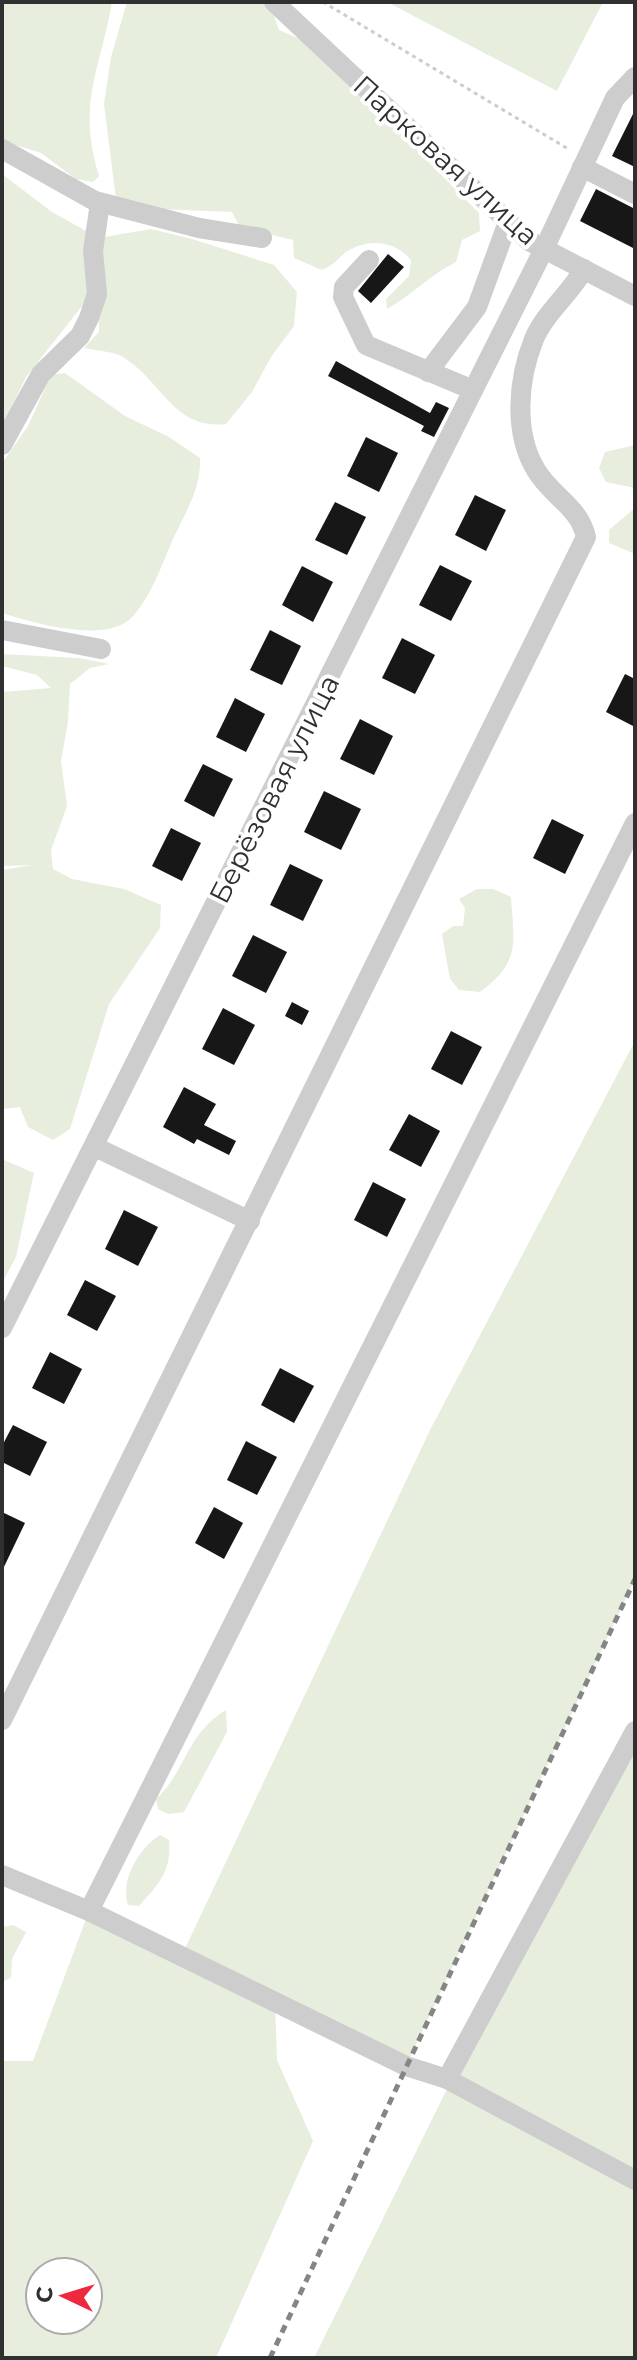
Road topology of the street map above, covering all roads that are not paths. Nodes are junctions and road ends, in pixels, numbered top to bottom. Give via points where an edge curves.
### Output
1 (274, 2) edge
2 (635, 77) edge
3 (2, 149) edge
4 (576, 159) junction
5 (635, 194) edge
6 (100, 203) junction
7 (508, 222) junction
8 (262, 238) dead end
9 (544, 249) junction
10 (369, 260) dead end
11 (584, 269) junction
12 (635, 296) edge
13 (428, 372) junction
14 (473, 390) junction
15 (2, 445) edge
16 (2, 630) edge
17 (101, 649) dead end
18 (635, 823) edge
19 (95, 1147) junction
20 (250, 1221) junction
21 (2, 1328) edge
22 (2, 1720) edge
23 (635, 1731) edge
24 (2, 1875) edge
25 (89, 1911) junction
26 (447, 2079) junction
27 (635, 2180) edge

1 - 7 street, Парковая улица
2 - 4 street, Берёзовая улица
3 - 6 street
4 - 5 street
4 - 9 street, Берёзовая улица
6 - 8 street
6 - 15 street via 93,251 97,294 89,318 80,336 41,374
7 - 9 street, Парковая улица
7 - 13 street via 477,307
9 - 11 street, Парковая улица
9 - 14 street, Берёзовая улица
10 - 13 street via 344,287 358,331 366,345
11 - 12 street, Парковая улица
11 - 20 street via 535,338 520,430 535,468 582,520 586,537
13 - 14 street
14 - 19 street, Берёзовая улица
16 - 17 street
18 - 25 street
19 - 20 street
19 - 21 street, Берёзовая улица
20 - 22 street
23 - 26 street
24 - 25 street
25 - 26 street via 406,2066
26 - 27 street

